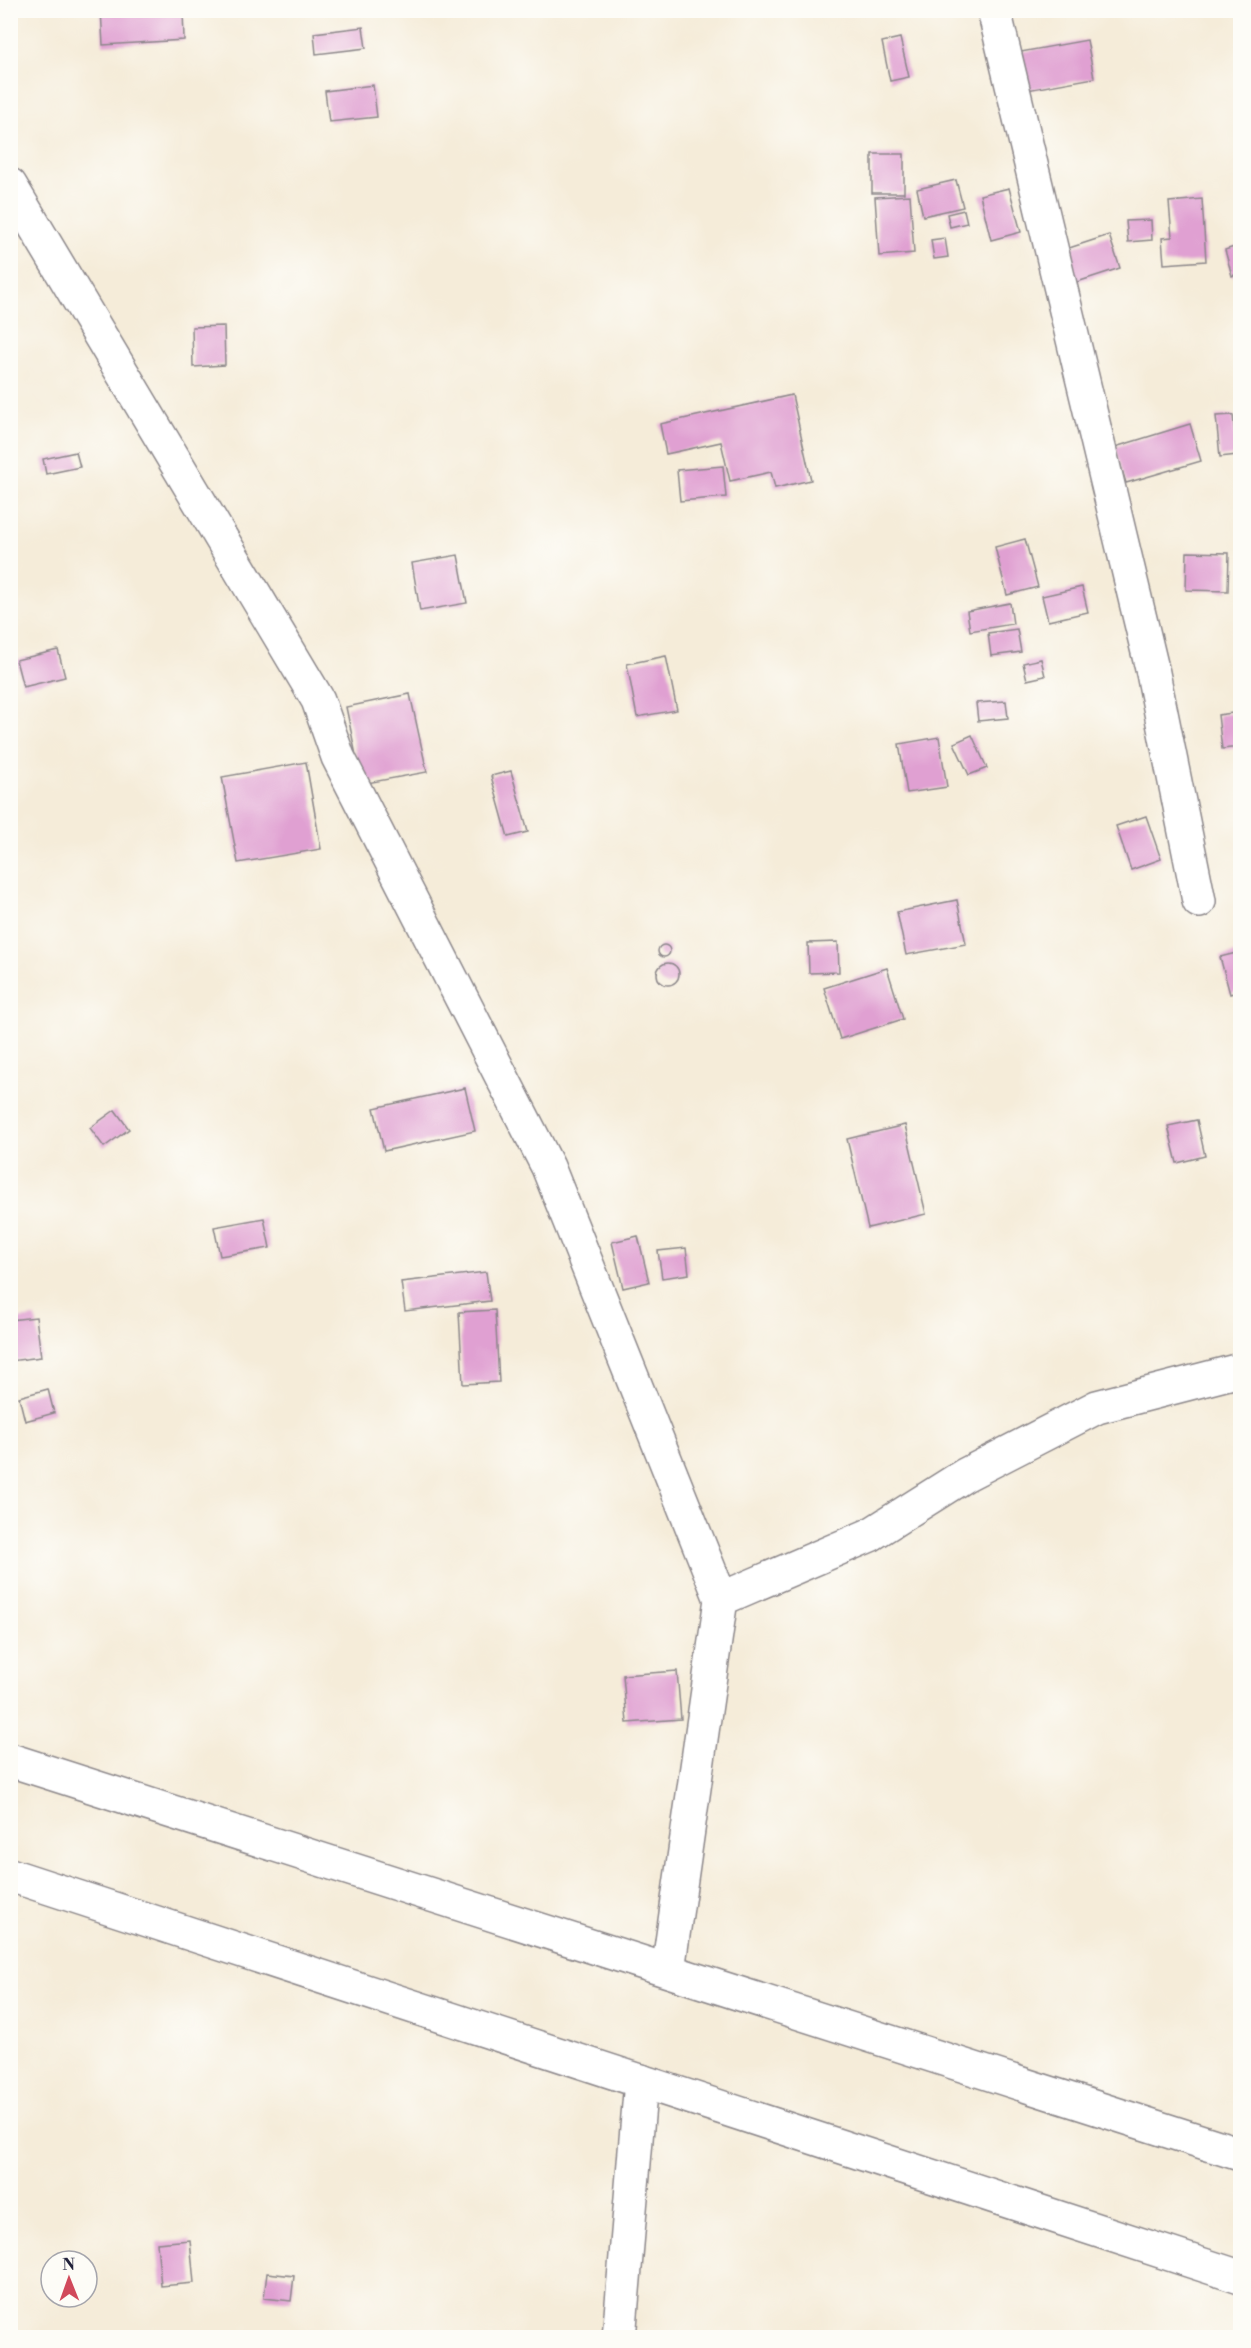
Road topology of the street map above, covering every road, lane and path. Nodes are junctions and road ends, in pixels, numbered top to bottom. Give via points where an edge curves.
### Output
1 (994, 10) edge
2 (10, 184) edge
3 (1199, 900) dead end
4 (1240, 1370) edge
5 (721, 1599) junction
6 (10, 1760) edge
7 (10, 1875) edge
8 (668, 1970) junction
9 (641, 2081) junction
10 (1240, 2154) edge
11 (1240, 2277) edge
12 (619, 2337) edge

1 - 3 street via 1153,673
2 - 5 street via 318,700 338,757 548,1167
4 - 5 street via 1097,1407 965,1475 870,1535
5 - 8 street
6 - 8 street
7 - 9 street
8 - 10 street
9 - 11 street
9 - 12 street

